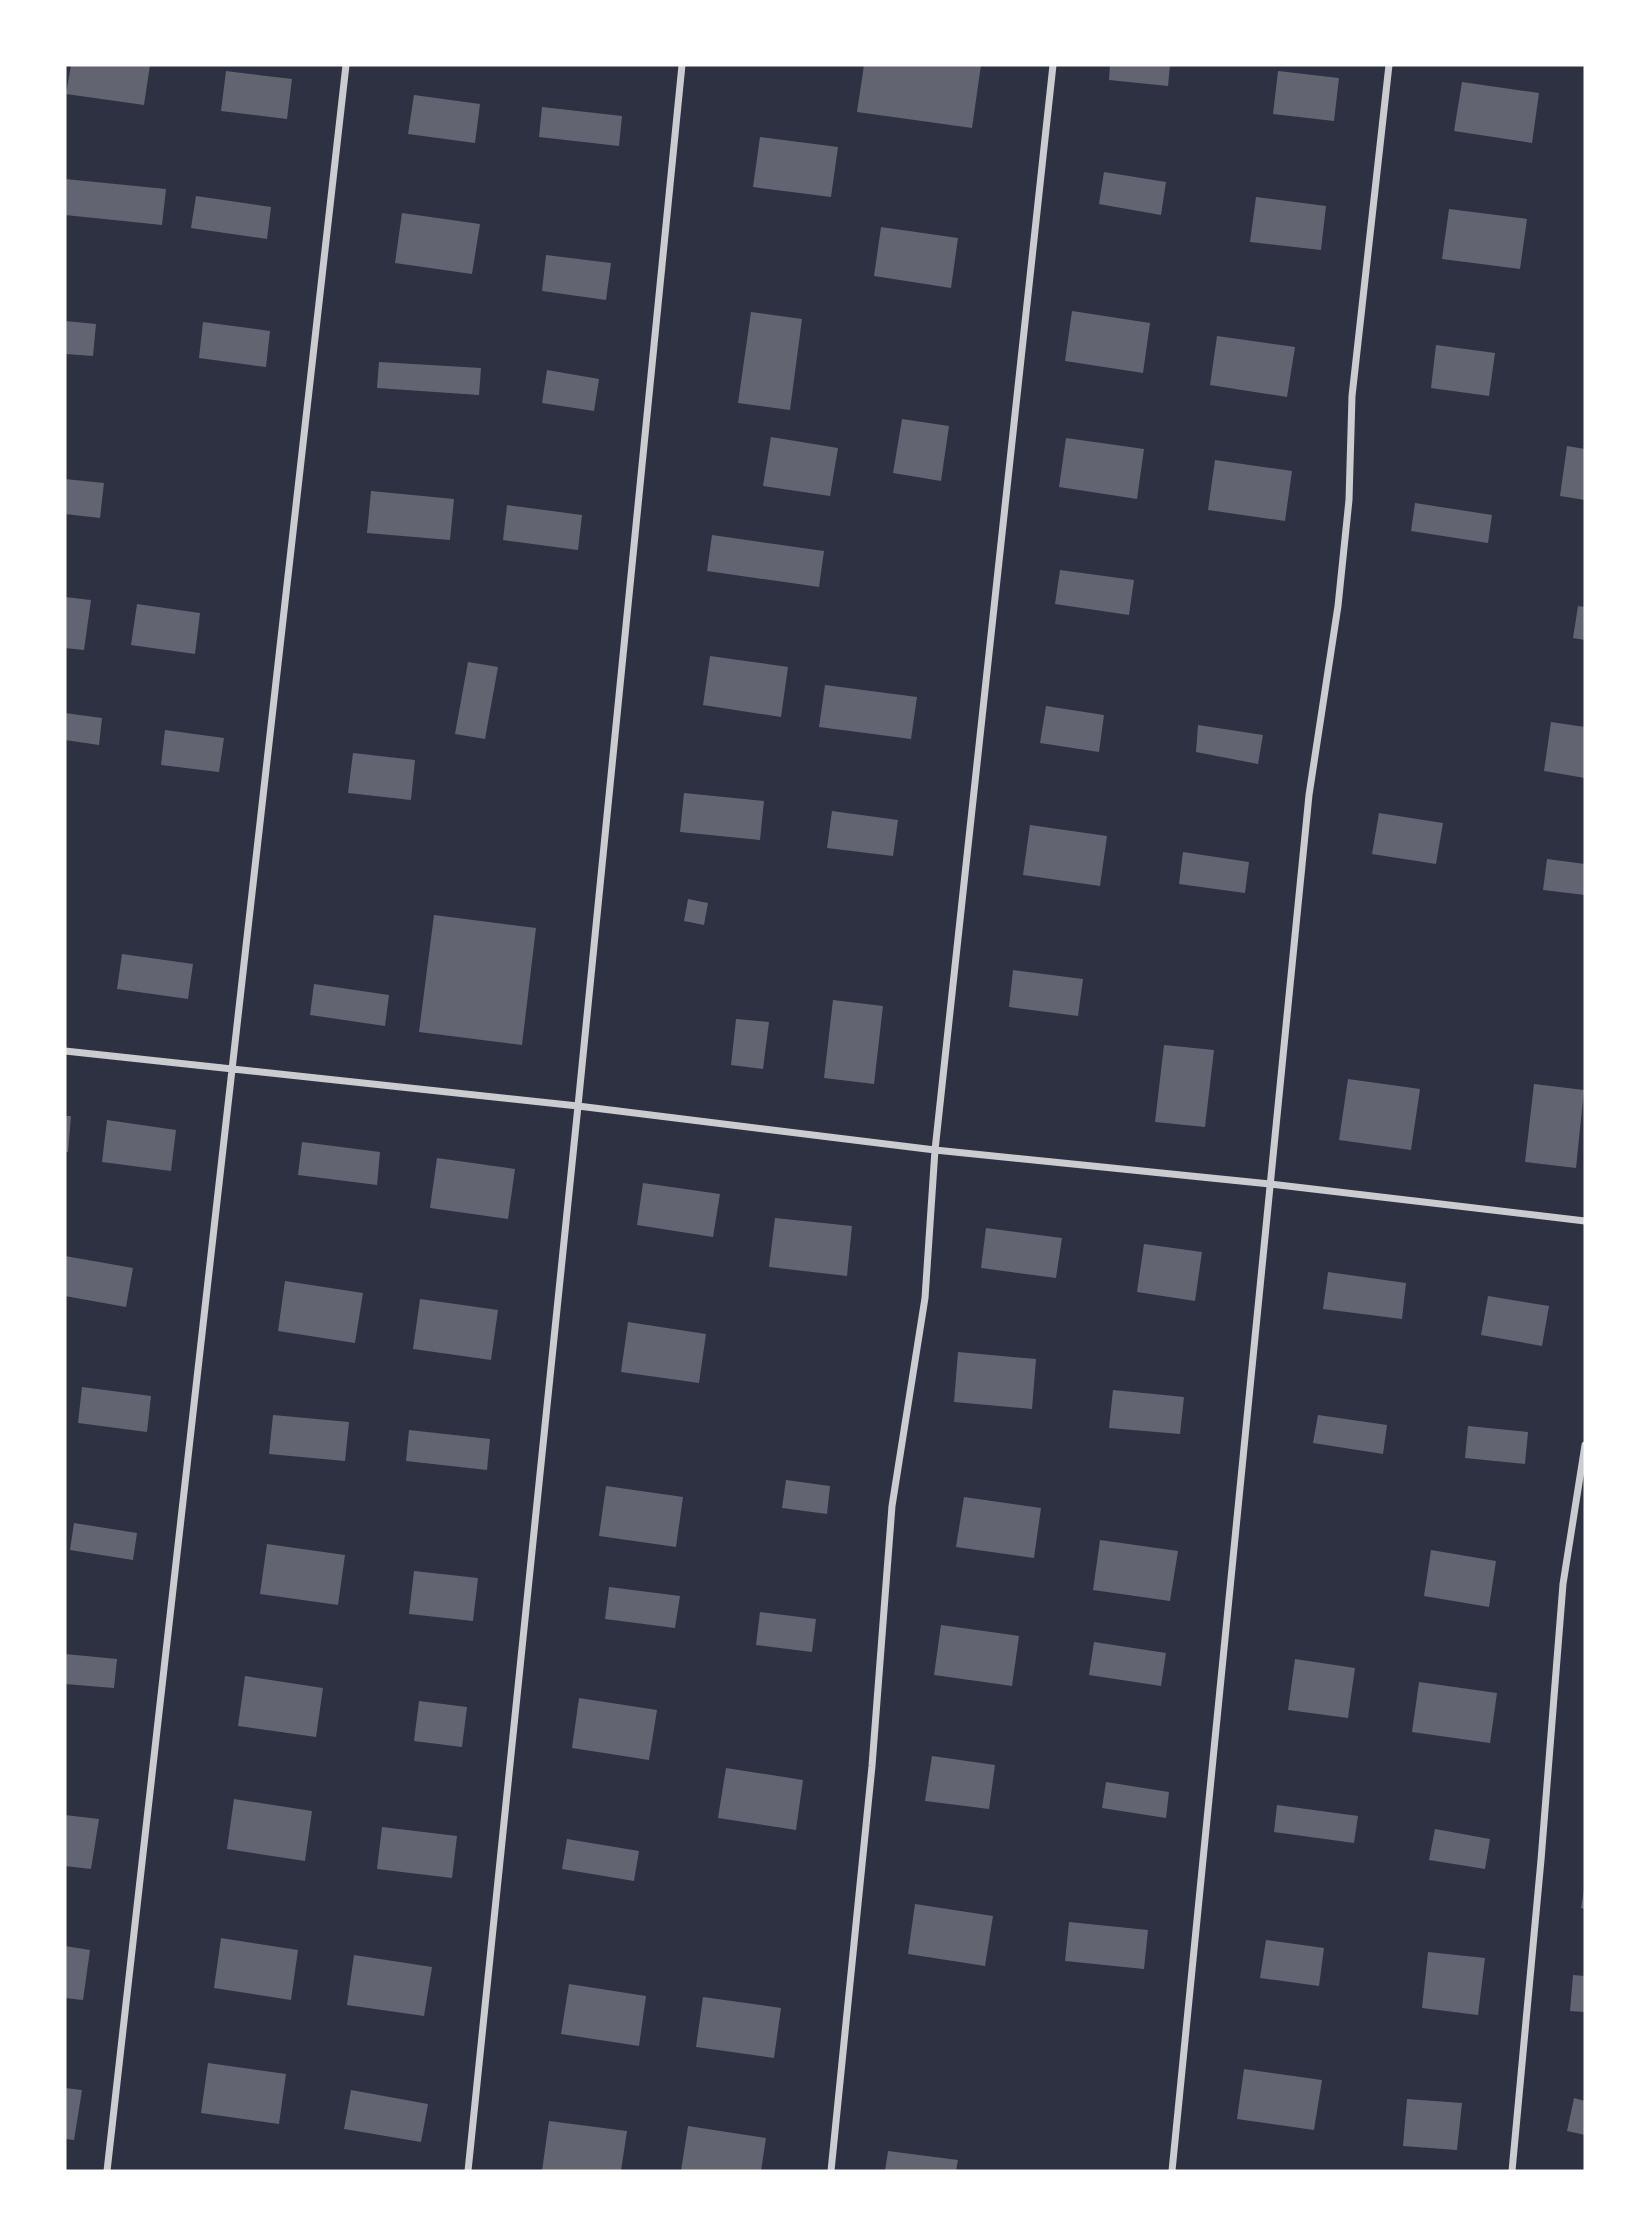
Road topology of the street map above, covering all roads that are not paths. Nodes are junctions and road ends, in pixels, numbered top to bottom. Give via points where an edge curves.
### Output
1 (346, 65) edge
2 (682, 65) edge
3 (1053, 65) edge
4 (1389, 65) edge
5 (65, 1051) edge
6 (231, 1070) junction
7 (578, 1105) junction
8 (935, 1150) junction
9 (1270, 1184) junction
10 (1585, 1222) edge
11 (1585, 1445) edge
12 (107, 2171) edge
13 (468, 2171) edge
14 (831, 2171) edge
15 (1172, 2171) edge
16 (1512, 2171) edge

1 - 6 street
2 - 7 street
3 - 8 street
4 - 9 street via 1352,396 1349,500 1309,795
5 - 6 street
6 - 7 street
6 - 12 street
7 - 8 street
7 - 13 street
8 - 9 street
8 - 14 street via 925,1298 892,1506 872,1766
9 - 10 street
9 - 15 street
11 - 16 street via 1563,1584

